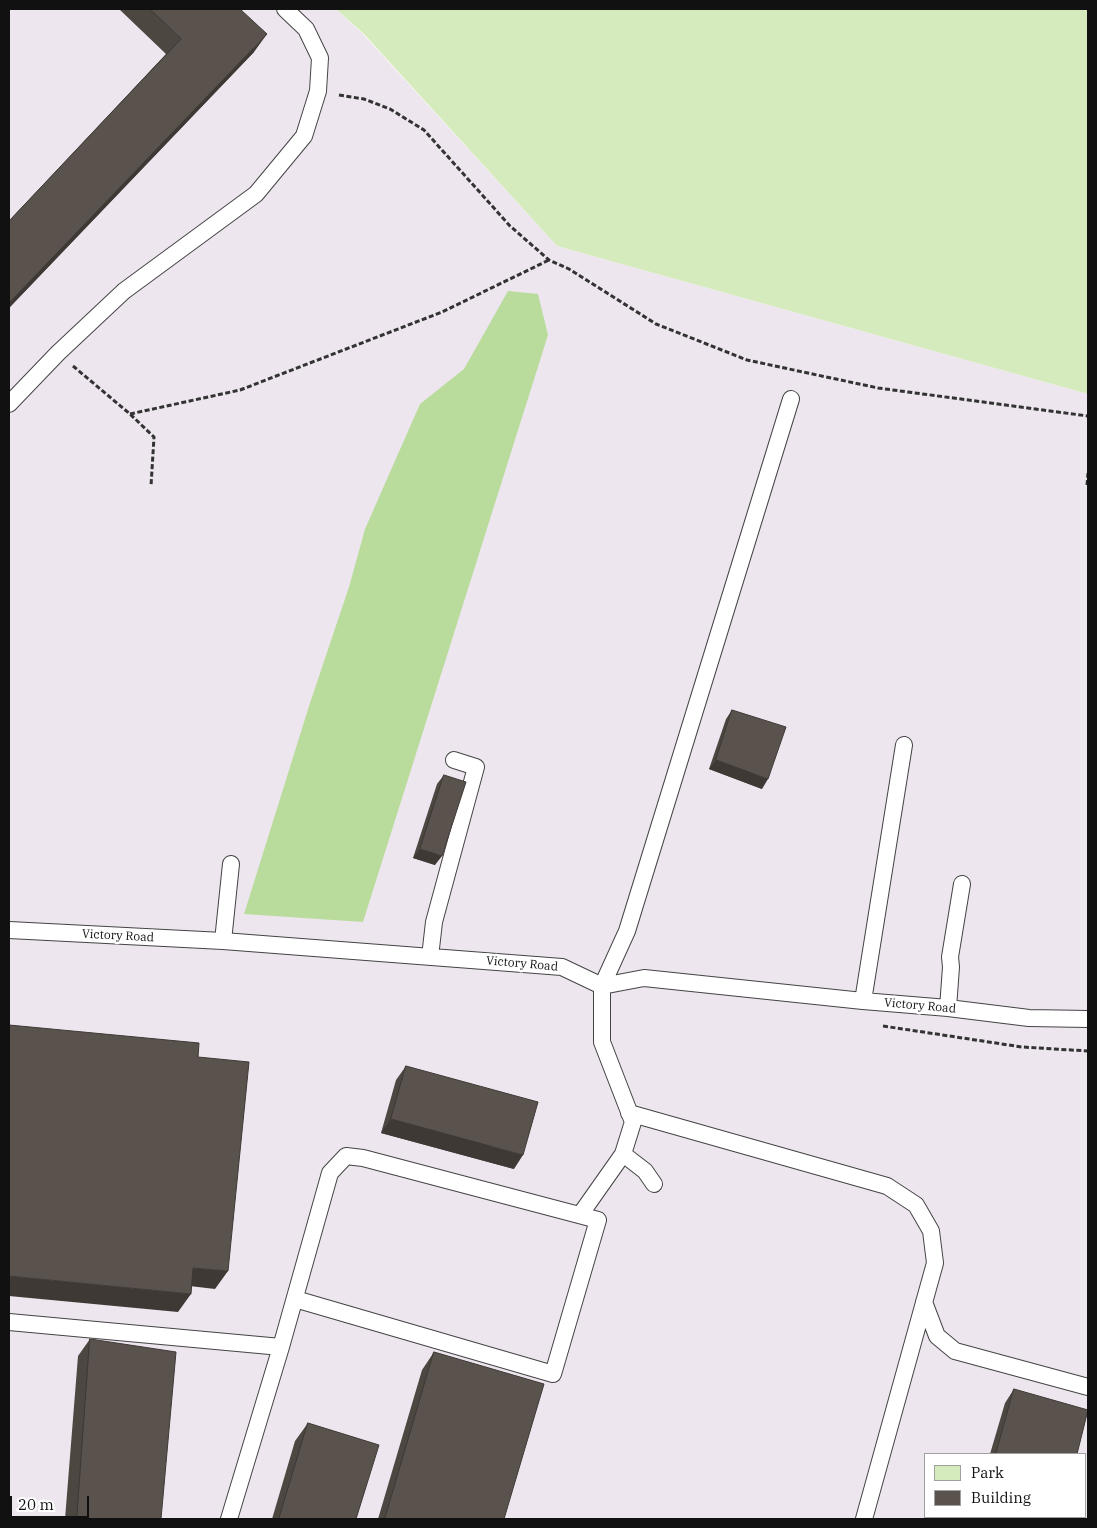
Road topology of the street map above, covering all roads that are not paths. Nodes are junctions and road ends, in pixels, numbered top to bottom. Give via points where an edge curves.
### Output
1 (285, 9) edge
2 (791, 399) dead end
3 (9, 404) edge
4 (904, 746) dead end
5 (454, 760) dead end
6 (231, 864) dead end
7 (962, 884) dead end
8 (9, 930) edge
9 (223, 941) junction
10 (430, 957) junction
11 (602, 986) junction
12 (863, 1001) junction
13 (948, 1008) junction
14 (1088, 1019) edge
15 (629, 1113) junction
16 (622, 1154) junction
17 (654, 1184) dead end
18 (580, 1215) junction
19 (295, 1299) junction
20 (924, 1302) junction
21 (9, 1322) edge
22 (281, 1348) junction
23 (1088, 1387) edge
24 (229, 1519) edge
25 (864, 1519) edge

1 - 3 lane via 306,29 320,58 318,91 304,136 256,194 124,291
2 - 11 lane via 627,931
4 - 12 lane
5 - 10 lane via 476,767 434,922
6 - 9 lane
7 - 13 lane via 950,957
8 - 9 lane, Victory Road
9 - 10 lane, Victory Road
10 - 11 lane, Victory Road via 562,967
11 - 12 lane, Victory Road via 644,978
11 - 15 lane via 602,1042
12 - 13 lane, Victory Road
13 - 14 lane, Victory Road via 1029,1018
15 - 16 lane via 633,1122
15 - 20 lane via 887,1186 916,1205 930,1231 935,1263
16 - 17 lane
16 - 18 lane
18 - 19 lane via 346,1156 330,1173
18 - 19 lane via 598,1220 553,1374
19 - 22 lane
20 - 23 lane via 937,1336 955,1351
20 - 25 lane
21 - 22 lane
22 - 24 lane

